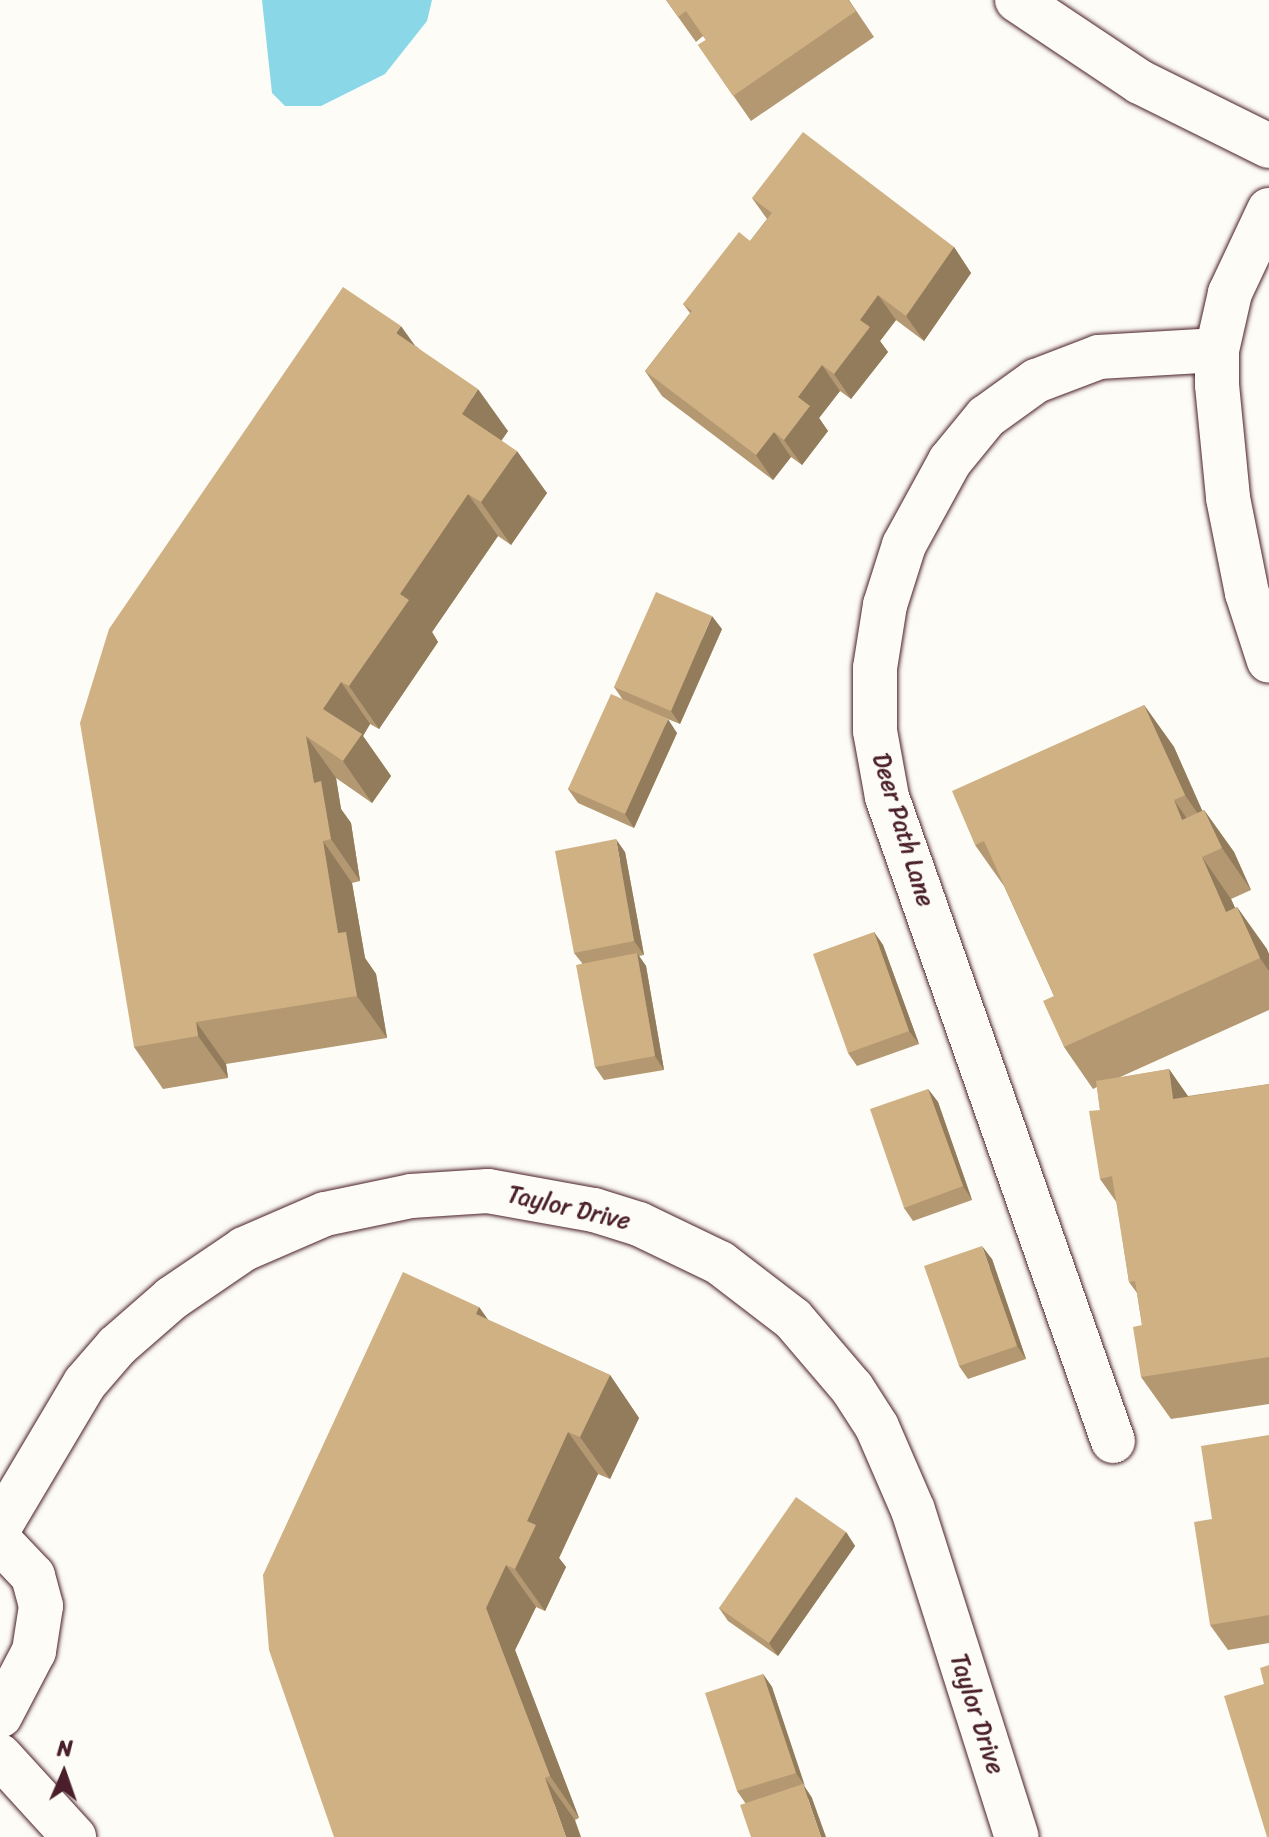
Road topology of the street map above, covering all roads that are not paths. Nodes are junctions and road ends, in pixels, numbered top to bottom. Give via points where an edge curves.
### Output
1 (1017, 0) edge
2 (1269, 146) edge
3 (1269, 210) edge
4 (1217, 350) junction
5 (1269, 661) edge
6 (1113, 1441) dead end
7 (0, 1526) edge
8 (0, 1541) edge
9 (0, 1716) edge
10 (0, 1756) edge
11 (74, 1837) edge
12 (1017, 1837) edge

1 - 2 street via 1140,82
3 - 4 street via 1230,293
4 - 5 street via 1228,498 1247,593
4 - 6 street, Deer Path Lane via 1099,357 1036,381 986,417 950,461 904,545 885,605 875,668 875,731 887,797
7 - 12 street, Taylor Drive via 64,1416 117,1346 172,1298 244,1249 325,1214 411,1196 488,1191 594,1210 667,1236 720,1263 793,1319 852,1388 877,1427 913,1510
8 - 9 street via 33,1576 41,1606 34,1651
10 - 11 street

